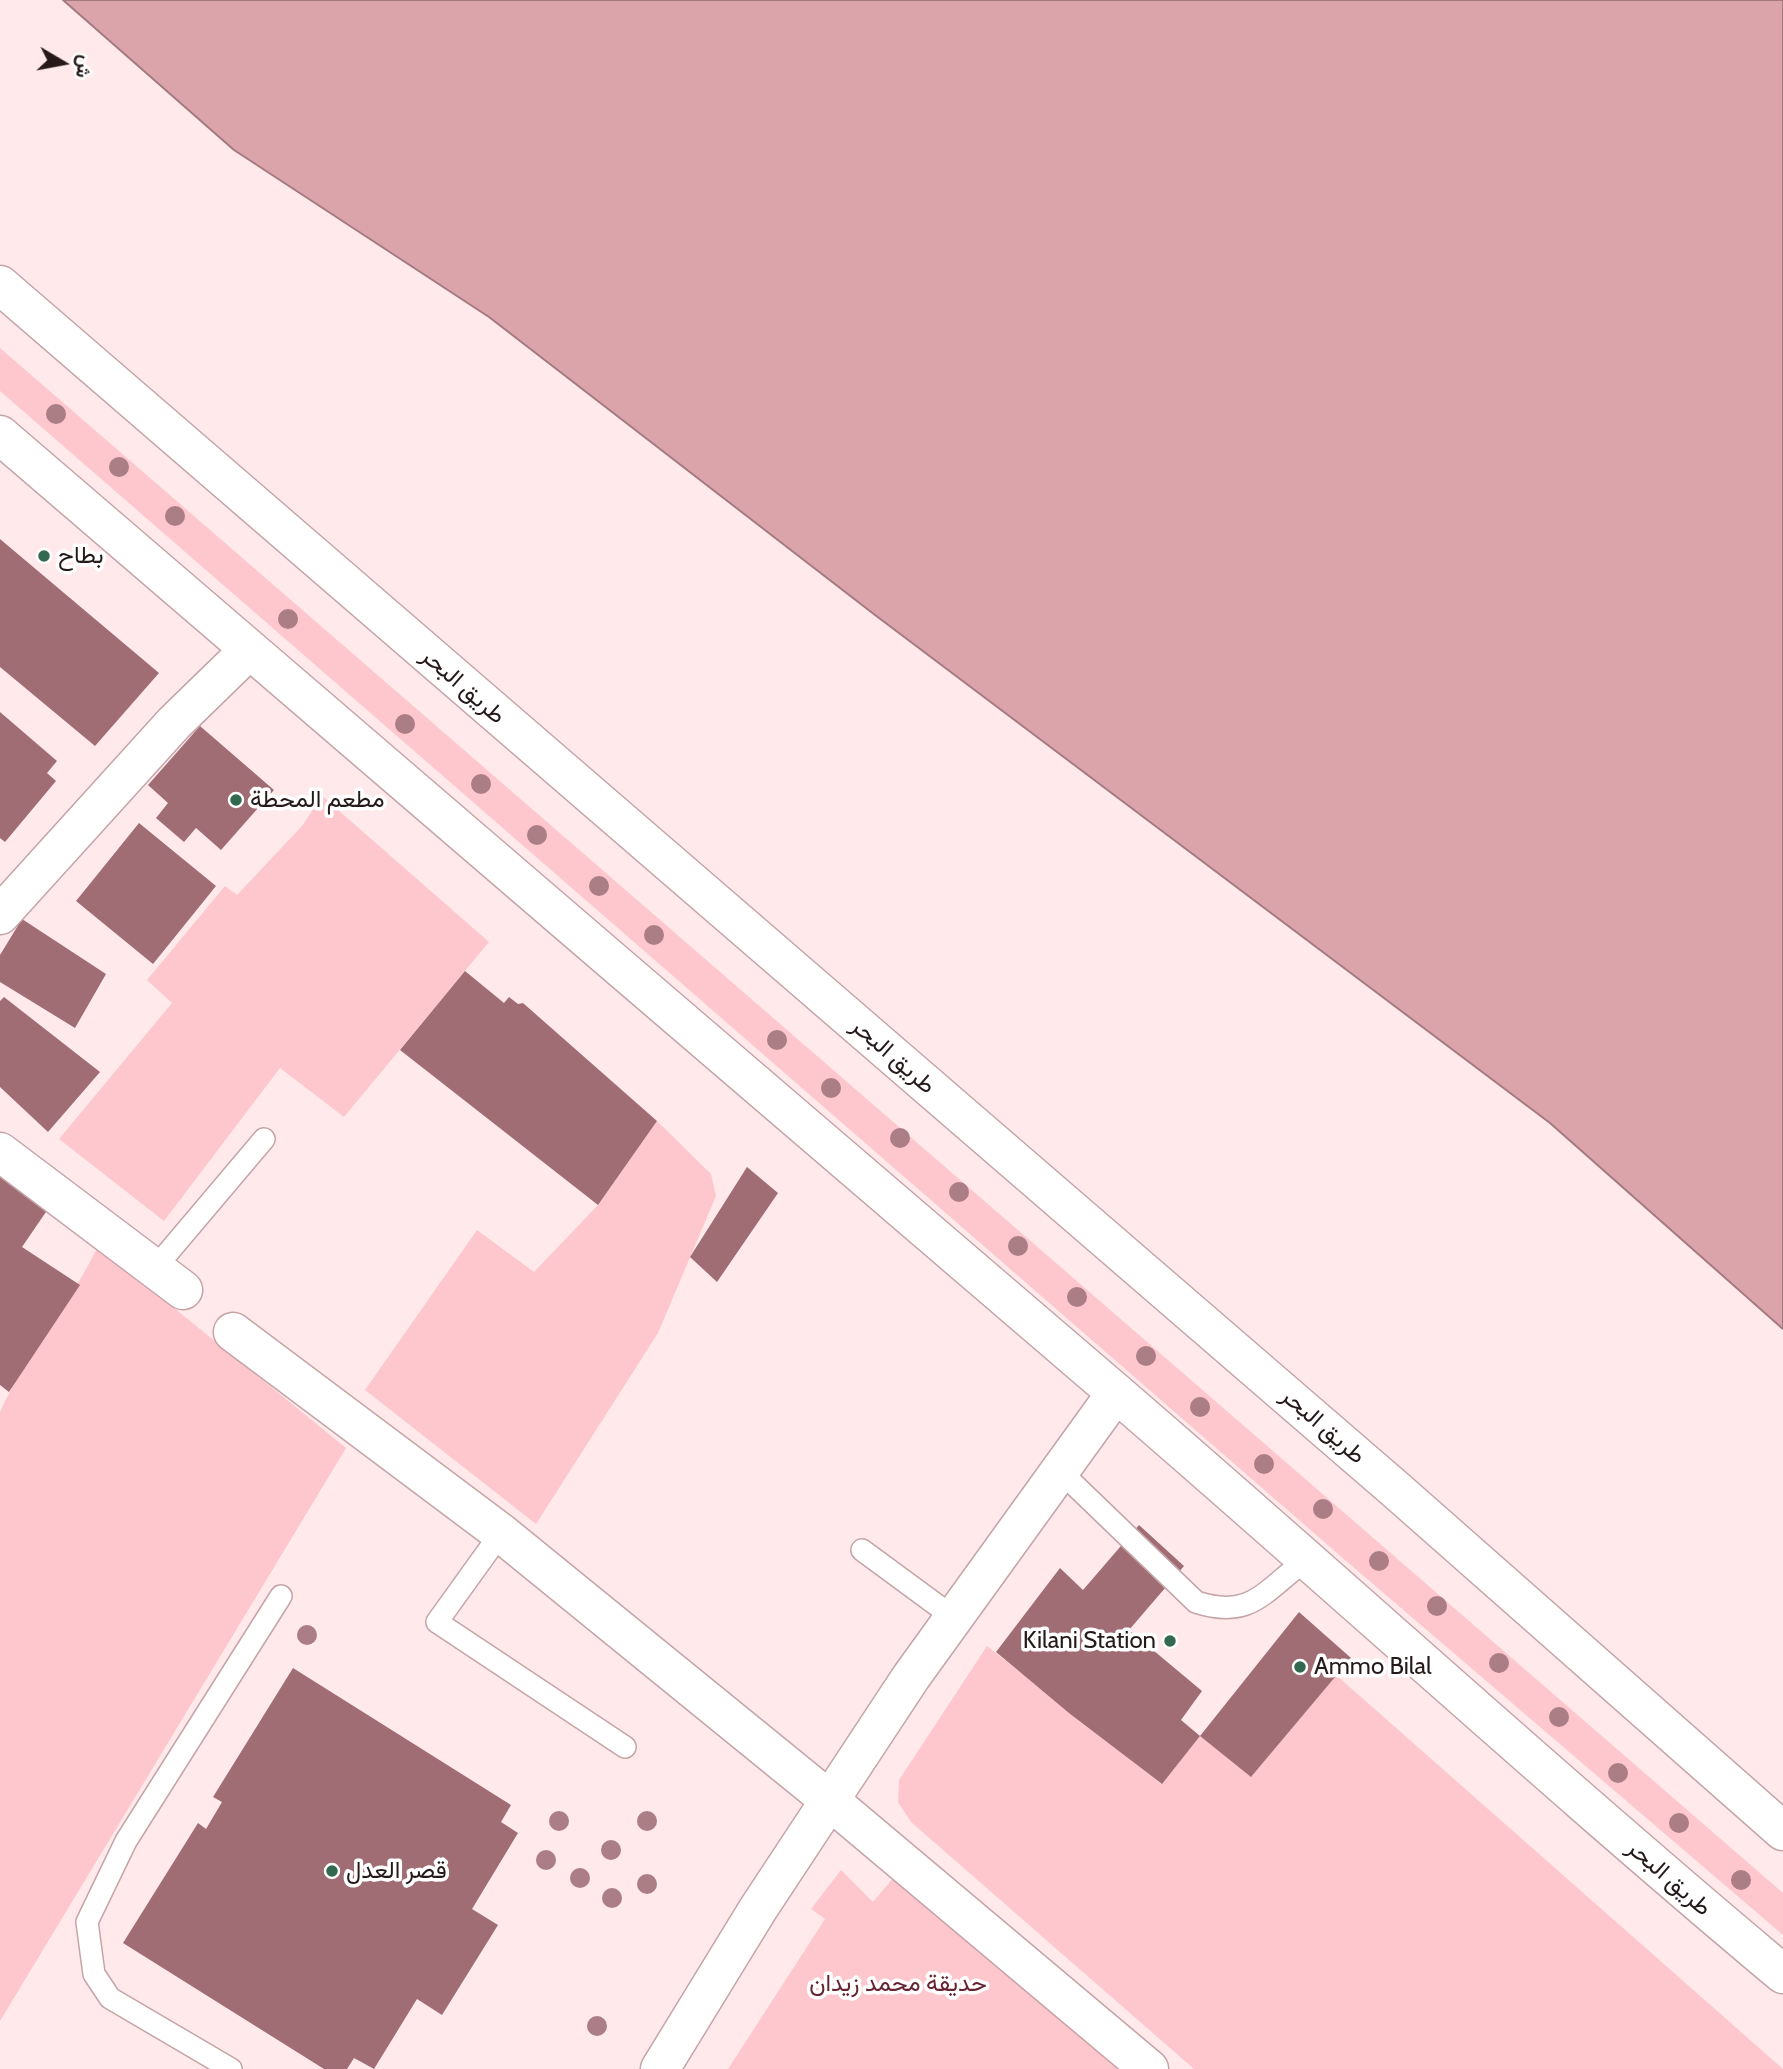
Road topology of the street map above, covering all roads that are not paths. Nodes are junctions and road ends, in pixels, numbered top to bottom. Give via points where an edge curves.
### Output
1 (0, 285) edge
2 (0, 435) edge
3 (248, 651) junction
4 (0, 915) edge
5 (264, 1139) dead end
6 (0, 1152) edge
7 (169, 1279) joint
8 (233, 1332) dead end
9 (1116, 1393) junction
10 (1059, 1470) junction
11 (501, 1533) junction
12 (862, 1550) dead end
13 (1306, 1560) junction
14 (281, 1595) dead end
15 (953, 1617) junction
16 (625, 1747) dead end
17 (828, 1799) junction
18 (1783, 1831) edge
19 (1783, 1974) edge
20 (231, 2069) edge
21 (660, 2069) edge
22 (1149, 2069) edge

1 - 18 main road, طريق البحر via 1395,1489
2 - 3 main road, طريق البحر
3 - 4 main road via 174,723
3 - 9 main road, طريق البحر
5 - 7 lane
6 - 7 main road
8 - 11 main road
9 - 10 main road
9 - 13 main road, طريق البحر
10 - 13 lane via 1196,1602 1226,1610 1243,1608
10 - 15 main road
11 - 16 lane via 437,1622
11 - 17 main road
12 - 15 lane
13 - 19 main road, طريق البحر
14 - 20 lane via 126,1841 87,1922 94,1974 110,1998
15 - 17 main road
17 - 21 main road
17 - 22 main road

